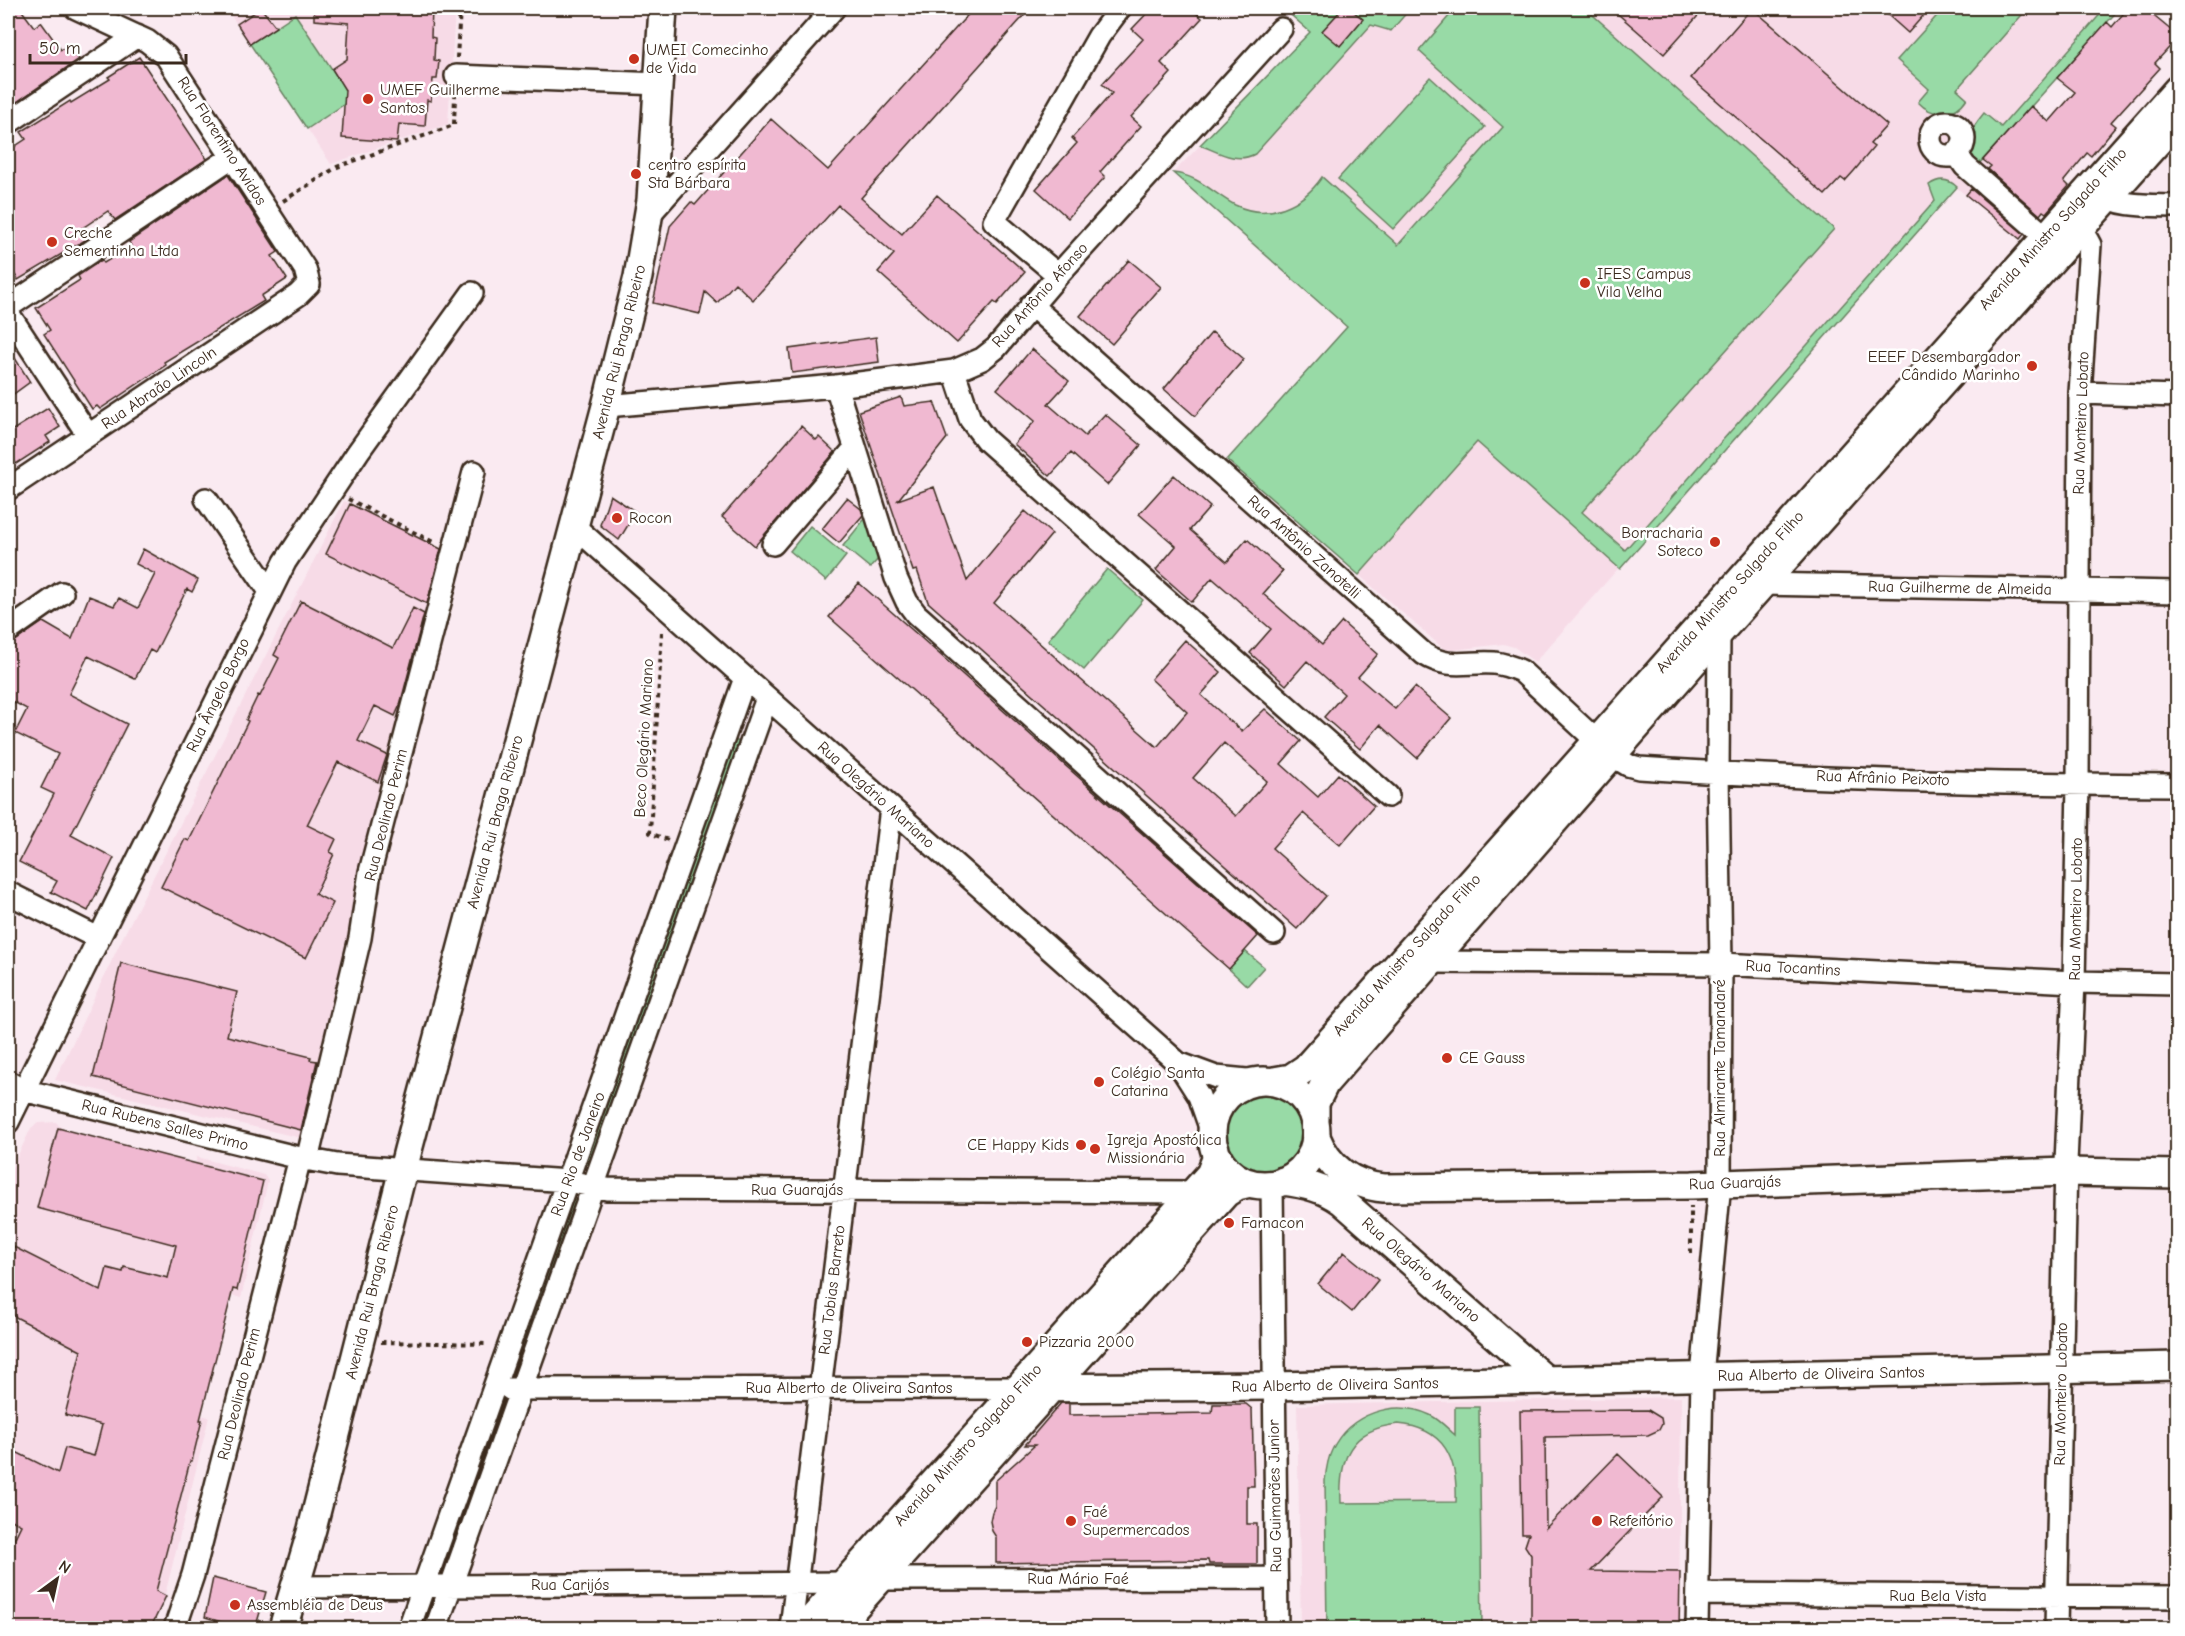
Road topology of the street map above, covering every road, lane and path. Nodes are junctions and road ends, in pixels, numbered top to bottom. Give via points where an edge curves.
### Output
1 (76, 8) edge
2 (460, 8) edge
3 (663, 8) edge
4 (834, 8) edge
5 (1120, 8) edge
6 (1281, 29) dead end
7 (137, 36) junction
8 (456, 76) junction
9 (660, 84) junction
10 (2178, 89) edge
11 (2178, 119) edge
12 (8, 123) edge
13 (1956, 153) dead end
14 (232, 157) junction
15 (2099, 193) junction
16 (2178, 206) edge
17 (267, 211) junction
18 (649, 215) junction
19 (2079, 229) junction
20 (2046, 237) junction
21 (1058, 275) junction
22 (309, 284) joint
23 (472, 293) dead end
24 (1031, 305) junction
25 (8, 307) edge
26 (8, 313) edge
27 (954, 370) junction
28 (836, 386) junction
29 (2080, 393) junction
30 (2178, 396) edge
31 (606, 406) junction
32 (88, 435) junction
33 (855, 448) junction
34 (474, 472) dead end
35 (8, 489) edge
36 (332, 491) junction
37 (207, 499) dead end
38 (574, 526) junction
39 (773, 544) dead end
40 (454, 553) junction
41 (1755, 578) junction
42 (269, 590) junction
43 (2078, 590) junction
44 (2178, 592) edge
45 (62, 593) dead end
46 (663, 606) junction
47 (1712, 627) junction
48 (8, 631) edge
49 (745, 678) junction
50 (767, 698) junction
51 (1605, 749) junction
52 (1718, 773) junction
53 (2078, 784) junction
54 (2178, 785) edge
55 (1388, 796) dead end
56 (891, 808) junction
57 (686, 847) junction
58 (8, 893) edge
59 (1274, 933) dead end
60 (98, 938) junction
61 (1422, 956) junction
62 (1721, 964) junction
63 (2074, 982) junction
64 (2178, 984) edge
65 (1178, 1063) junction
66 (1266, 1081) junction
67 (15, 1086) edge
68 (8, 1122) edge
69 (1315, 1128) junction
70 (1213, 1141) junction
71 (303, 1159) junction
72 (403, 1171) junction
73 (2066, 1172) junction
74 (2178, 1174) edge
75 (568, 1181) junction
76 (1268, 1183) junction
77 (1720, 1183) junction
78 (593, 1187) junction
79 (1397, 1188) junction
80 (844, 1190) junction
81 (1193, 1192) junction
82 (1373, 1228) junction
83 (358, 1342) junction
84 (509, 1344) junction
85 (2178, 1366) edge
86 (2062, 1369) junction
87 (1702, 1377) junction
88 (1547, 1380) junction
89 (1274, 1386) junction
90 (521, 1388) junction
91 (1019, 1388) junction
92 (1052, 1388) junction
93 (493, 1389) junction
94 (820, 1389) junction
95 (1276, 1578) junction
96 (880, 1580) junction
97 (796, 1583) junction
98 (845, 1583) junction
99 (424, 1586) junction
100 (452, 1586) junction
101 (294, 1587) junction
102 (1699, 1594) junction
103 (2056, 1597) junction
104 (2178, 1597) edge
105 (175, 1629) edge
106 (283, 1629) edge
107 (409, 1629) edge
108 (436, 1629) edge
109 (791, 1629) edge
110 (804, 1629) edge
111 (836, 1629) edge
112 (1277, 1629) edge
113 (1697, 1629) edge
114 (2056, 1629) edge

1 - 7 street, Rua Florentino Avidos
2 - 8 path
3 - 9 main road, Avenida Rui Braga Ribeiro
4 - 18 street
5 - 21 street via 1099,36 994,221
6 - 21 street, Rua Antônio Afonso
7 - 12 street
7 - 14 street, Rua Florentino Avidos via 166,56
8 - 9 street
8 - 17 path via 454,125 337,166
9 - 18 main road, Avenida Rui Braga Ribeiro
10 - 15 main road, Avenida Ministro Salgado Filho
11 - 15 main road, Avenida Ministro Salgado Filho
13 - 20 street via 1965,166
14 - 17 street, Rua Florentino Avidos
14 - 25 street
15 - 16 street via 2128,204
15 - 19 main road, Avenida Ministro Salgado Filho
15 - 20 main road, Avenida Ministro Salgado Filho
17 - 22 street, Rua Florentino Avidos via 305,268
18 - 31 main road, Avenida Rui Braga Ribeiro
19 - 20 street via 2065,226
19 - 29 street, Rua Monteiro Lobato via 2090,244
19 - 41 main road, Avenida Ministro Salgado Filho
20 - 41 main road, Avenida Ministro Salgado Filho
21 - 24 street, Rua Antônio Afonso
22 - 32 street, Rua Abraão Lincoln
23 - 36 street, Rua Ângelo Borgo
24 - 27 street, Rua Antônio Afonso via 996,348 976,362
24 - 51 street, Rua Antônio Zanotelli via 1424,654 1445,664 1492,663 1521,671
26 - 32 street
27 - 28 street, Rua Antônio Afonso
27 - 55 street via 970,419 986,440
28 - 31 street, Rua Antônio Afonso
28 - 33 street
29 - 30 street
29 - 43 street, Rua Monteiro Lobato
31 - 38 main road, Avenida Rui Braga Ribeiro
32 - 35 street, Rua Abraão Lincoln
33 - 39 street
33 - 59 street via 896,578 916,614
34 - 40 street, Rua Deolindo Perim
36 - 40 path
36 - 42 street, Rua Ângelo Borgo
37 - 42 street
38 - 46 street, Rua Olegário Mariano
38 - 72 main road, Avenida Rui Braga Ribeiro
40 - 71 street, Rua Deolindo Perim via 370,872 360,938
41 - 43 street, Rua Guilherme de Almeida
41 - 47 main road, Avenida Ministro Salgado Filho
42 - 60 street, Rua Ângelo Borgo
43 - 44 street, Rua Guilherme de Almeida
43 - 53 street, Rua Monteiro Lobato
45 - 48 street
46 - 49 street, Rua Olegário Mariano
46 - 57 path, Beco Olegário Mariano via 650,833
47 - 51 main road, Avenida Ministro Salgado Filho
47 - 52 street, Rua Almirante Tamandaré
49 - 50 street, Rua Olegário Mariano
49 - 57 street, Rua Rio de Janeiro
50 - 56 street, Rua Olegário Mariano
50 - 78 street, Rua Rio de Janeiro
51 - 52 street, Rua Afrânio Peixoto via 1639,768
51 - 61 main road, Avenida Ministro Salgado Filho
52 - 53 street, Rua Afrânio Peixoto
52 - 62 street, Rua Almirante Tamandaré
53 - 54 street, Rua Afrânio Peixoto
53 - 63 street, Rua Monteiro Lobato
56 - 65 street, Rua Olegário Mariano
56 - 80 street, Rua Tobias Barreto
57 - 75 street, Rua Rio de Janeiro
58 - 60 street
60 - 67 street, Rua Ângelo Borgo
61 - 62 street, Rua Tocantins
61 - 66 main road, Avenida Ministro Salgado Filho via 1302,1072 1286,1080
61 - 69 main road, Avenida Ministro Salgado Filho via 1325,1083 1315,1103
62 - 63 street, Rua Tocantins
62 - 77 street, Rua Almirante Tamandaré
63 - 64 street, Rua Tocantins
63 - 73 street, Rua Monteiro Lobato
65 - 66 street, Rua Olegário Mariano via 1216,1077
65 - 70 street, Rua Olegário Mariano via 1199,1096
66 - 69 main road via 1289,1088 1303,1098
66 - 70 main road via 1241,1086 1222,1101 1214,1116
67 - 68 street, Rua Ângelo Borgo
67 - 71 street, Rua Rubens Salles Primo
69 - 76 main road via 1312,1153 1304,1167
69 - 79 main road, Rua Guarajás via 1326,1157 1348,1177 1369,1186
70 - 76 main road via 1228,1170
70 - 81 main road, Avenida Ministro Salgado Filho via 1213,1169
71 - 72 street, Rua Rubens Salles Primo
71 - 105 street, Rua Deolindo Perim via 193,1575
72 - 75 street, Rua Guarajás
72 - 83 main road, Avenida Rui Braga Ribeiro
73 - 74 main road, Rua Guarajás
73 - 77 main road, Rua Guarajás
73 - 86 street, Rua Monteiro Lobato
75 - 78 street, Rua Guarajás
75 - 84 street, Rua Rio de Janeiro
76 - 82 main road, Rua Olegário Mariano via 1305,1184 1328,1192
76 - 89 street, Rua Guimarães Junior
76 - 92 main road, Avenida Ministro Salgado Filho via 1237,1186 1226,1193
77 - 79 main road, Rua Guarajás
77 - 87 street, Rua Almirante Tamandaré
78 - 80 street, Rua Guarajás
78 - 90 street, Rua Rio de Janeiro
79 - 82 main road via 1376,1203
80 - 81 street, Rua Guarajás
80 - 94 street, Rua Tobias Barreto
81 - 91 main road, Avenida Ministro Salgado Filho
82 - 88 main road, Rua Olegário Mariano
83 - 84 path
83 - 101 main road, Avenida Rui Braga Ribeiro
84 - 93 street, Rua Rio de Janeiro
85 - 86 main road, Rua Alberto de Oliveira Santos
86 - 87 main road, Rua Alberto de Oliveira Santos
86 - 103 street, Rua Monteiro Lobato
87 - 88 main road, Rua Alberto de Oliveira Santos
87 - 102 street, Rua Almirante Tamandaré
88 - 89 main road, Rua Alberto de Oliveira Santos
89 - 92 main road, Rua Alberto de Oliveira Santos
89 - 95 street, Rua Guimarães Junior
90 - 93 street, Rua Alberto de Oliveira Santos
90 - 94 street, Rua Alberto de Oliveira Santos
90 - 100 street, Rua Rio de Janeiro
91 - 92 main road, Rua Alberto de Oliveira Santos
91 - 94 street, Rua Alberto de Oliveira Santos
91 - 98 main road, Avenida Ministro Salgado Filho
92 - 96 main road, Avenida Ministro Salgado Filho
93 - 99 street, Rua Rio de Janeiro
94 - 97 street, Rua Tobias Barreto
95 - 96 street, Rua Mário Faé
95 - 112 street, Rua Guimarães Junior
96 - 111 main road, Avenida Ministro Salgado Filho
97 - 98 street, Rua Carijós
97 - 100 street, Rua Carijós
97 - 109 street, Rua Tobias Barreto
98 - 110 main road, Avenida Ministro Salgado Filho
99 - 100 street, Rua Carijós
99 - 101 street, Rua Carijós
99 - 107 street, Rua Rio de Janeiro
100 - 108 street, Rua Rio de Janeiro
101 - 106 main road, Avenida Rui Braga Ribeiro
102 - 103 street, Rua Bela Vista
102 - 113 street, Rua Almirante Tamandaré
103 - 104 street, Rua Bela Vista
103 - 114 street, Rua Monteiro Lobato

